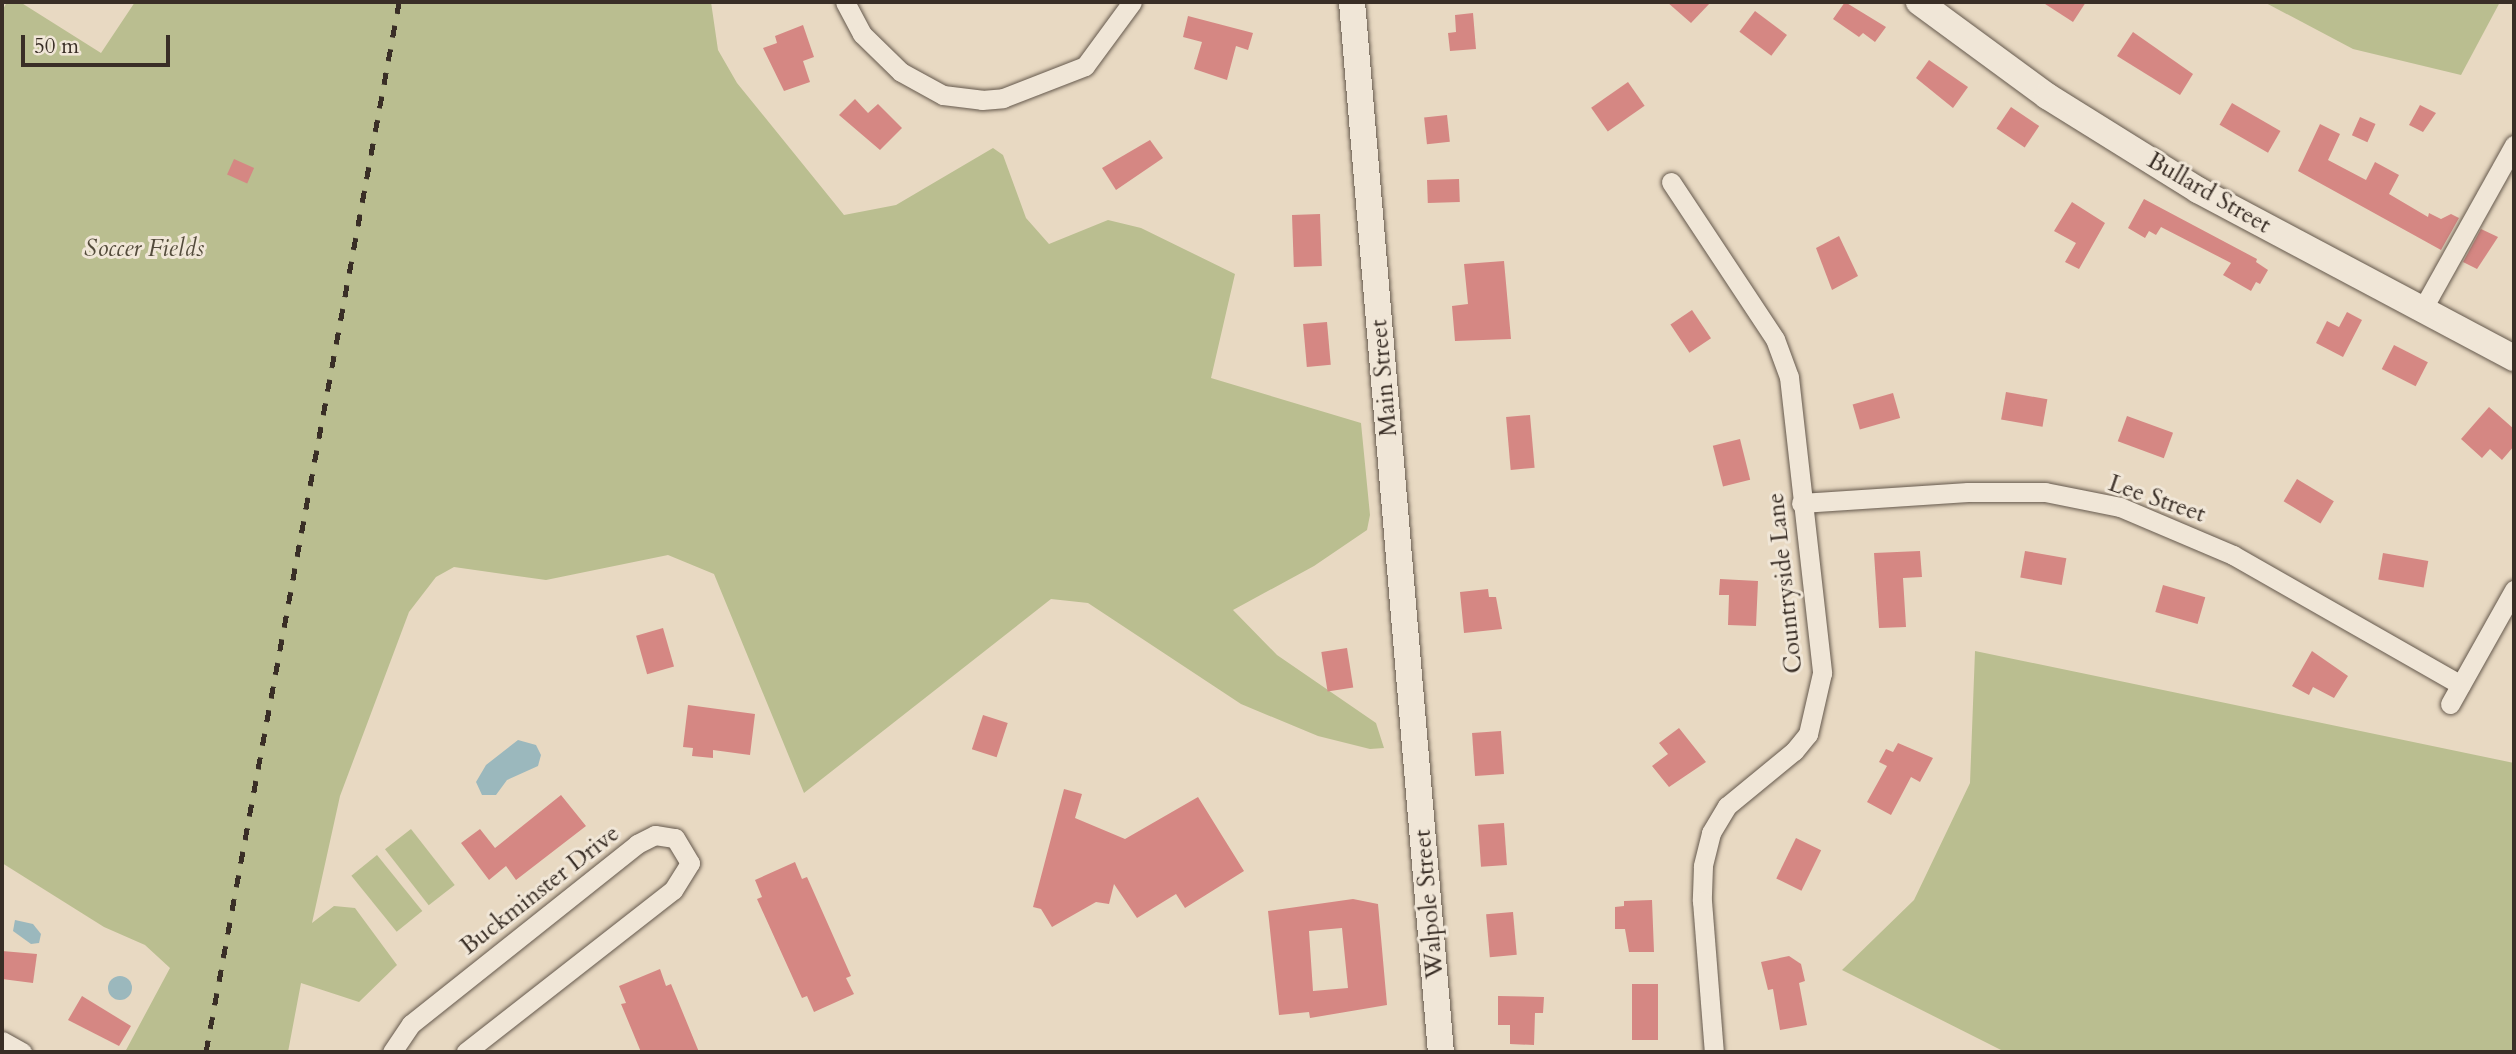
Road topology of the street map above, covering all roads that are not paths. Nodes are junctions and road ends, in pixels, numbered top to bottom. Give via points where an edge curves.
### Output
1 (845, 2) edge
2 (1132, 2) edge
3 (1352, 2) edge
4 (1919, 2) edge
5 (2514, 145) edge
6 (1671, 182) dead end
7 (2423, 308) junction
8 (2514, 358) edge
9 (1801, 503) junction
10 (2514, 590) edge
11 (2461, 685) junction
12 (2450, 704) dead end
13 (1416, 755) joint
14 (2, 1041) edge
15 (22, 1052) edge
16 (392, 1052) edge
17 (466, 1052) edge
18 (1441, 1052) edge
19 (1714, 1052) edge

1 - 2 street via 862,34 901,72 943,95 982,100 1003,98 1085,66
3 - 13 main road, Main Street
4 - 7 main road, Bullard Street via 2048,96 2198,190
5 - 7 street
6 - 9 street, Countryside Lane via 1775,339 1788,377
7 - 8 main road, Bullard Street
9 - 11 street, Lee Street via 2045,492 2120,507 2233,555
9 - 19 street, Countryside Lane via 1822,673 1817,708 1808,734 1794,751 1727,806 1711,833 1703,866 1702,901
10 - 11 street
11 - 12 street
13 - 18 main road, Walpole Street
14 - 15 street
16 - 17 street, Buckminster Drive via 411,1024 637,844 655,835 676,838 690,863 673,890

